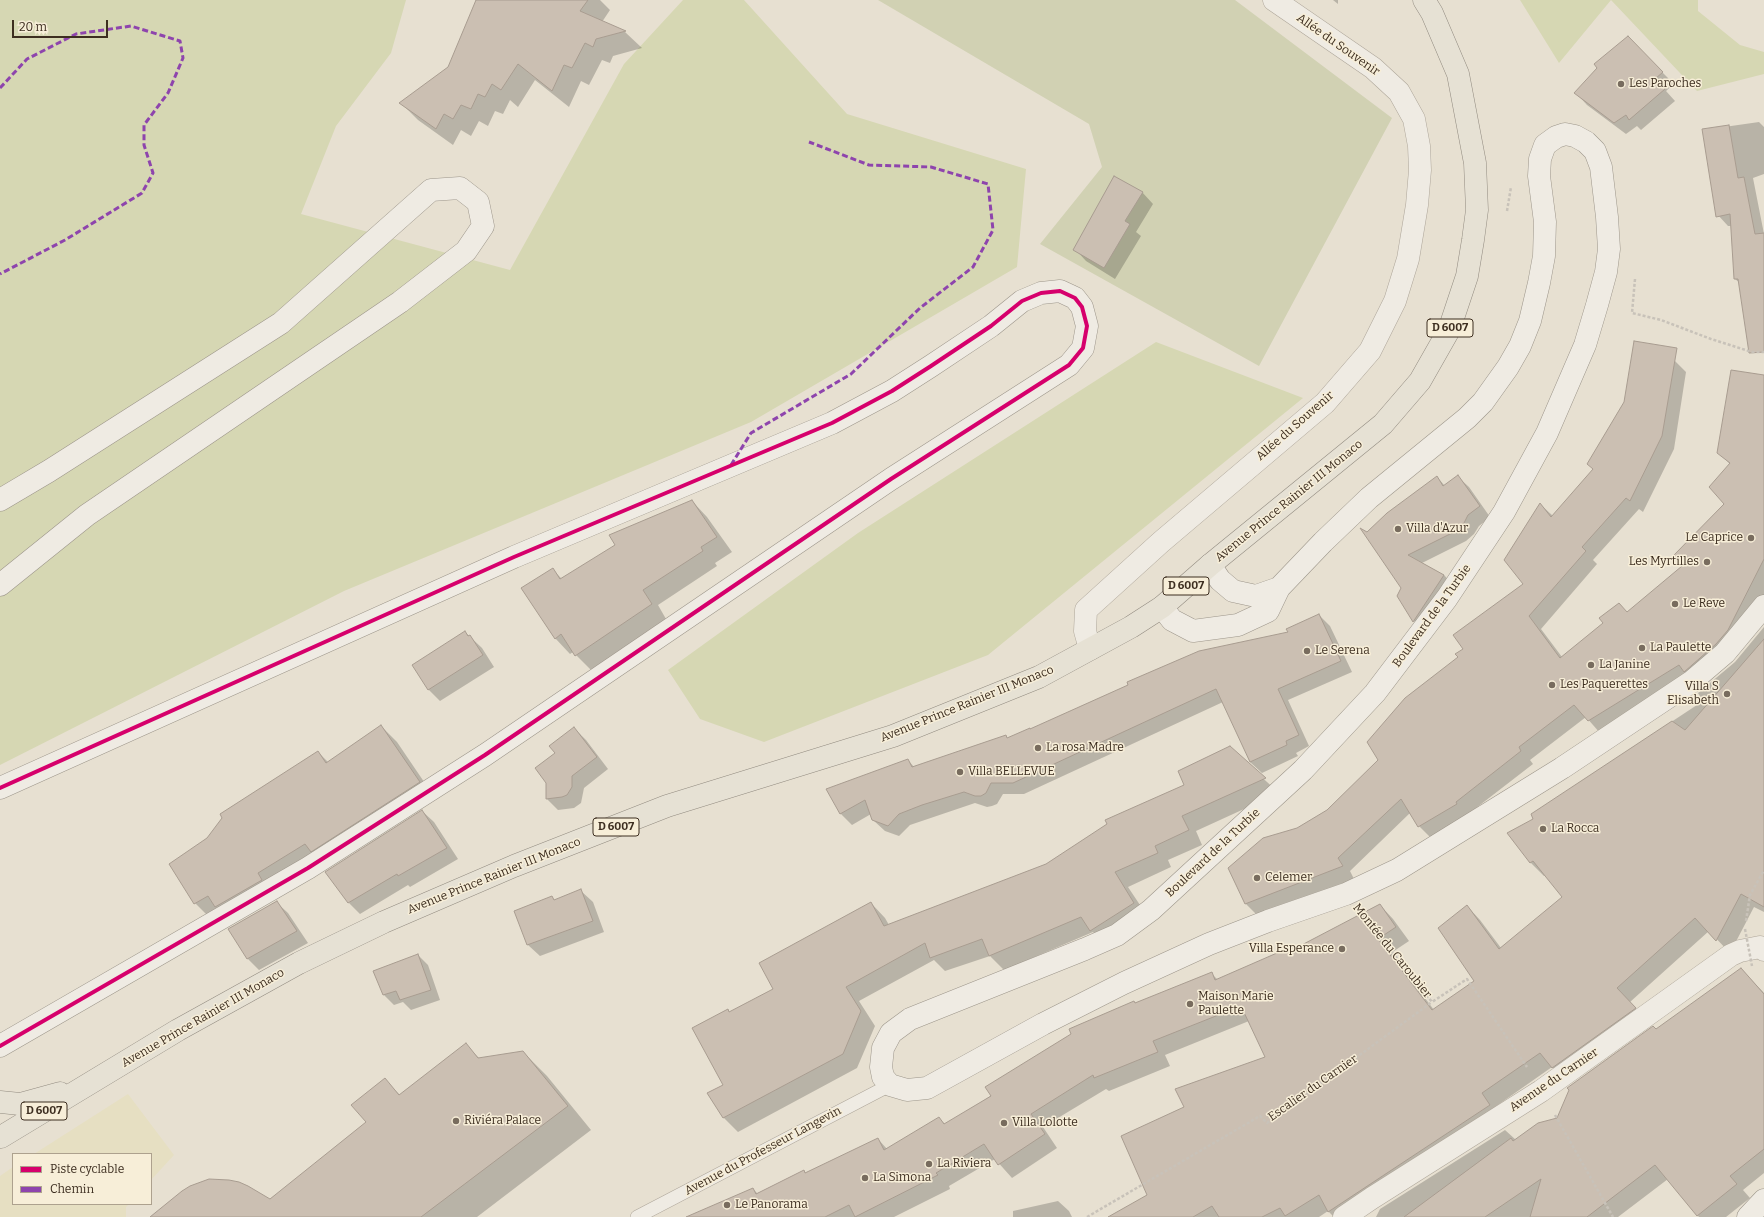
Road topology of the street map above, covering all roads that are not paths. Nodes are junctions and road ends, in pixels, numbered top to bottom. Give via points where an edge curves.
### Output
1 (1274, 0) edge
2 (1424, 0) edge
3 (0, 500) edge
4 (1210, 565) junction
5 (0, 585) edge
6 (1279, 588) junction
7 (1764, 606) edge
8 (1162, 607) junction
9 (1090, 649) junction
10 (0, 788) edge
11 (1758, 958) edge
12 (3, 1048) edge
13 (890, 1085) junction
14 (86, 1086) junction
15 (0, 1103) edge
16 (1, 1137) edge
17 (1764, 1200) edge
18 (637, 1217) edge
19 (1344, 1217) edge
20 (1747, 1217) edge

1 - 9 street, Allée du Souvenir via 1373,68 1399,92 1414,119 1420,170 1408,259 1395,301 1370,351 1325,403 1161,542 1086,610 1085,630
2 - 4 main road, Avenue Prince Rainier III Monaco / D 6007 via 1458,74 1475,163 1477,210 1474,233 1467,276 1449,330 1420,381 1383,424
3 - 5 street via 281,323 431,190 460,188 478,202 484,226 466,251 400,302 87,515
4 - 6 street, Boulevard de la Turbie via 1220,580 1233,591 1256,596
4 - 8 main road, Avenue Prince Rainier III Monaco / D 6007
6 - 8 street, Boulevard de la Turbie via 1268,611 1238,625 1210,630 1193,631 1172,620
6 - 13 street, Boulevard de la Turbie via 1369,498 1483,402 1508,367 1530,321 1544,256 1540,159 1545,145 1556,137 1565,134 1586,142 1595,151 1601,167 1608,217 1609,249 1606,272 1585,345 1547,433 1504,512 1447,598 1375,693 1303,770 1151,910 1118,935 910,1019 891,1033 883,1048 881,1067 883,1077
7 - 13 street via 1725,653 1691,682 1397,870 1346,894 1209,944 1124,983 927,1088 907,1090
8 - 9 main road, Avenue Prince Rainier III Monaco / D 6007
9 - 14 main road, Avenue Prince Rainier III Monaco / D 6007 via 1039,677 893,736 667,806 514,866 384,922 298,963 178,1030
10 - 12 street via 514,557 832,423 892,391 931,366 991,326 1022,301 1041,293 1060,291 1075,298 1082,307 1087,326 1083,348 1069,365 891,479 485,755 308,868
11 - 19 street, Avenue du Carnier via 1760,947 1731,955 1541,1091
13 - 18 lane, Avenue du Professeur Langevin
14 - 15 main road, Avenue Prince Rainier III Monaco / D 6007 via 20,1104
14 - 16 main road, Avenue Prince Rainier III Monaco / D 6007
15 - 16 main road via 5,1125
17 - 20 street

